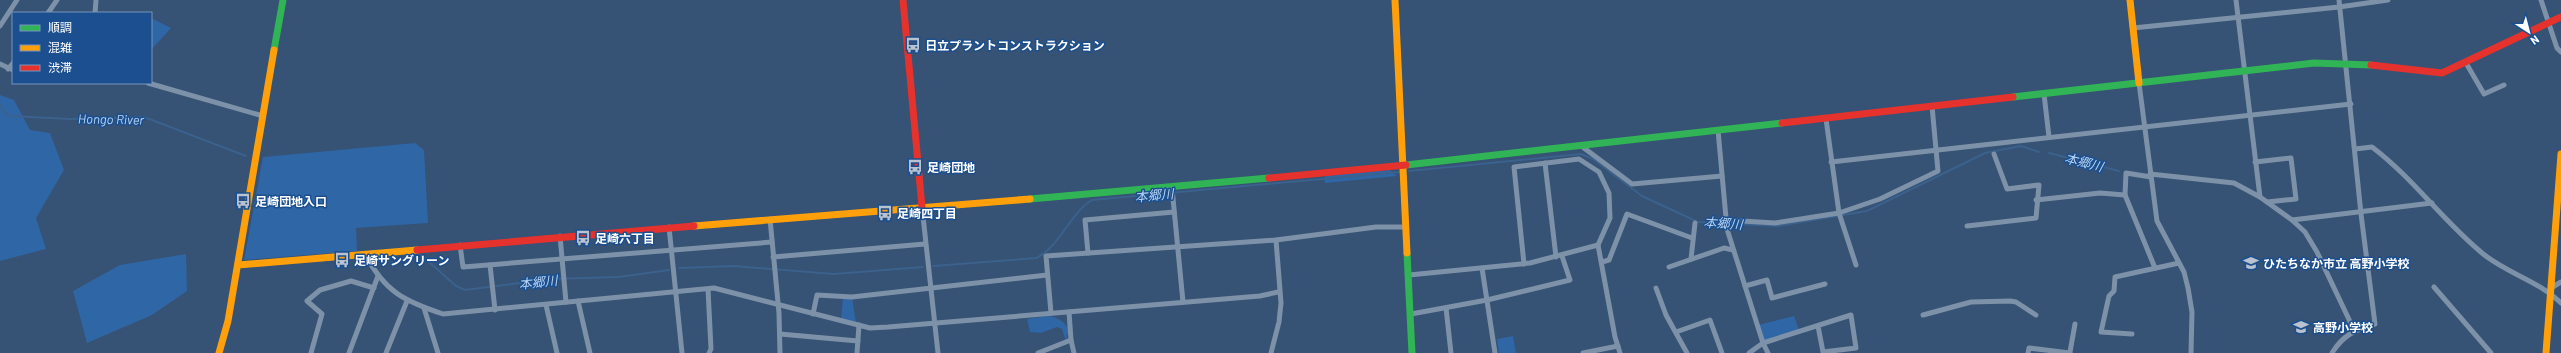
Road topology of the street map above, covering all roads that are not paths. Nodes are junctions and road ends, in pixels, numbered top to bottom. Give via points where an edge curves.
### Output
1 (17, 0) edge
2 (57, 0) edge
3 (96, 0) edge
4 (283, 0) edge
5 (903, 0) edge
6 (1396, 0) edge
7 (2130, 0) edge
8 (2236, 0) edge
9 (2338, 0) edge
10 (2388, 0) edge
11 (2541, 0) edge
12 (2375, 1) edge
13 (2339, 7) junction
14 (49, 12) edge
15 (95, 12) edge
16 (2238, 17) junction
17 (2561, 17) edge
18 (2548, 23) junction
19 (0, 26) edge
20 (2133, 28) junction
21 (2561, 52) edge
22 (2466, 63) junction
23 (0, 64) edge
24 (2347, 64) junction
25 (11, 70) edge
26 (2244, 71) junction
27 (2139, 83) junction
28 (151, 84) edge
29 (2504, 85) dead end
30 (2044, 94) junction
31 (2351, 104) junction
32 (1932, 106) junction
33 (2250, 114) junction
34 (263, 116) junction
35 (1826, 119) junction
36 (2145, 126) junction
37 (1718, 130) junction
38 (2049, 137) junction
39 (1580, 146) junction
40 (2355, 149) junction
41 (1937, 150) junction
42 (1588, 151) junction
43 (1994, 154) dead end
44 (2561, 154) edge
45 (1584, 161) junction
46 (1831, 162) junction
47 (2255, 162) junction
48 (1545, 163) junction
49 (1404, 165) junction
50 (2151, 175) junction
51 (1722, 176) junction
52 (1172, 188) junction
53 (2125, 194) junction
54 (2260, 197) junction
55 (2036, 200) junction
56 (2267, 202) junction
57 (2432, 204) junction
58 (922, 207) junction
59 (1174, 212) junction
60 (1839, 213) junction
61 (2361, 214) junction
62 (770, 218) junction
63 (1726, 220) junction
64 (2292, 220) junction
65 (1695, 223) dead end
66 (1967, 226) dead end
67 (669, 227) junction
68 (1406, 227) junction
69 (560, 236) junction
70 (1692, 238) junction
71 (1276, 240) junction
72 (772, 242) junction
73 (925, 244) junction
74 (460, 245) junction
75 (1598, 245) junction
76 (1177, 247) junction
77 (672, 249) junction
78 (1733, 250) junction
79 (1088, 253) junction
80 (365, 254) junction
81 (773, 256) junction
82 (1562, 256) junction
83 (1556, 257) junction
84 (562, 259) junction
85 (1691, 259) junction
86 (1602, 262) junction
87 (2179, 263) junction
88 (238, 264) junction
89 (1524, 264) junction
90 (490, 265) junction
91 (1856, 265) dead end
92 (1669, 267) dead end
93 (1482, 268) junction
94 (2155, 268) junction
95 (1409, 275) junction
96 (378, 276) junction
97 (1047, 276) junction
98 (2561, 282) edge
99 (1825, 284) dead end
100 (1745, 286) junction
101 (2434, 287) dead end
102 (374, 288) junction
103 (930, 288) junction
104 (1656, 288) dead end
105 (708, 289) junction
106 (2551, 290) junction
107 (677, 291) junction
108 (1278, 292) junction
109 (1487, 300) junction
110 (406, 301) junction
111 (578, 301) junction
112 (566, 302) junction
113 (1182, 302) junction
114 (2561, 303) edge
115 (778, 304) junction
116 (546, 305) junction
117 (424, 308) junction
118 (1446, 308) junction
119 (495, 310) junction
120 (1069, 312) junction
121 (1051, 313) junction
122 (813, 314) junction
123 (1411, 314) junction
124 (2036, 314) dead end
125 (1923, 315) dead end
126 (934, 323) junction
127 (2075, 324) dead end
128 (859, 325) junction
129 (1818, 326) junction
130 (2354, 330) junction
131 (1676, 332) junction
132 (780, 334) junction
133 (2132, 334) dead end
134 (1071, 340) junction
135 (858, 341) junction
136 (1763, 343) junction
137 (1618, 346) junction
138 (2070, 352) edge
139 (219, 353) edge
140 (311, 353) edge
141 (349, 353) edge
142 (386, 353) edge
143 (438, 353) edge
144 (557, 353) edge
145 (590, 353) edge
146 (682, 353) edge
147 (709, 353) edge
148 (780, 353) edge
149 (857, 353) edge
150 (938, 353) edge
151 (1038, 353) edge
152 (1074, 353) edge
153 (1271, 353) edge
154 (1412, 353) edge
155 (1451, 353) edge
156 (1495, 353) edge
157 (1583, 353) edge
158 (1620, 353) edge
159 (1686, 353) edge
160 (1722, 353) edge
161 (1749, 353) edge
162 (1768, 353) edge
163 (2028, 353) edge
164 (2191, 353) edge
165 (2332, 353) edge
166 (2491, 353) edge
167 (2546, 353) edge

1 - 19 street
2 - 14 street
3 - 15 street
4 - 34 street
5 - 58 street
6 - 49 street
7 - 20 street
8 - 16 street
9 - 13 street
10 - 12 street
11 - 18 street
12 - 13 street
13 - 16 street
13 - 24 street
16 - 20 street
16 - 26 street
17 - 18 street
18 - 21 street via 2557,48
18 - 22 street
20 - 27 street
22 - 24 street via 2442,73
22 - 29 street via 2484,94
23 - 25 street
24 - 26 street via 2314,63
24 - 31 street
26 - 27 street
26 - 33 street
27 - 30 street
27 - 36 street
28 - 34 street
30 - 32 street
30 - 38 street
31 - 33 street
31 - 40 street
32 - 35 street
32 - 41 street
33 - 36 street
33 - 47 street
34 - 88 street
35 - 37 street
35 - 46 street
36 - 38 street
36 - 50 street
37 - 39 street
37 - 51 street
38 - 41 street
39 - 42 street
39 - 49 street
40 - 57 street via 2372,147 2401,171
40 - 61 street
41 - 46 street
41 - 60 street via 1938,171 1880,199
42 - 45 street
42 - 51 street via 1632,184
43 - 55 street via 2007,189 2039,185
44 - 106 street
45 - 48 street via 1578,159
45 - 75 street via 1599,172 1609,193 1610,218
46 - 60 street
47 - 54 street
47 - 56 street via 2291,158 2296,199
48 - 83 street
48 - 89 street via 1514,167
49 - 52 street
49 - 68 street
50 - 53 street via 2126,173
50 - 54 street via 2234,183
50 - 87 street via 2157,221
51 - 63 street
52 - 58 street
52 - 59 street
53 - 55 street via 2100,193
53 - 94 street
54 - 56 street
55 - 66 street via 2036,218
56 - 64 street
57 - 61 street
57 - 106 street via 2483,254 2508,271
58 - 62 street
58 - 73 street
59 - 76 street
59 - 79 street via 1085,220
60 - 63 street via 1775,223
60 - 91 street
61 - 64 street
61 - 130 street via 2375,324
62 - 67 street
62 - 72 street
63 - 78 street via 1726,229
64 - 130 street via 2305,232 2318,252
65 - 70 street
67 - 69 street
67 - 77 street
68 - 71 street via 1370,228
68 - 95 street
69 - 74 street
69 - 84 street
70 - 85 street
70 - 86 street via 1627,214 1609,260
71 - 76 street
71 - 108 street
72 - 77 street
72 - 81 street
73 - 81 street
73 - 103 street
74 - 80 street
74 - 90 street via 462,268
75 - 82 street
75 - 86 street
76 - 79 street
76 - 113 street
77 - 84 street
77 - 107 street
78 - 85 street via 1724,248
78 - 100 street
79 - 97 street via 1046,256
80 - 88 street
80 - 96 street
81 - 115 street
82 - 83 street
82 - 109 street via 1570,280
83 - 89 street
84 - 90 street
84 - 112 street
85 - 92 street
86 - 137 street
87 - 94 street
87 - 164 street via 2188,288 2192,312
88 - 139 street via 228,321
89 - 93 street
90 - 119 street
93 - 95 street
93 - 109 street
94 - 133 street via 2115,277 2114,291 2109,296 2101,332
95 - 123 street
96 - 102 street
96 - 110 street
97 - 103 street
97 - 121 street
98 - 106 street
99 - 100 street via 1772,298 1767,280
100 - 136 street
101 - 166 street
102 - 140 street via 351,281 320,290 306,301 322,314
102 - 141 street
103 - 122 street via 852,297 817,295
103 - 126 street
104 - 131 street via 1666,315
105 - 107 street
105 - 115 street via 728,291
105 - 147 street
106 - 114 street
106 - 167 street
107 - 111 street
107 - 146 street
108 - 113 street
108 - 153 street via 1279,322
109 - 118 street
109 - 156 street
110 - 117 street
110 - 142 street
111 - 112 street
111 - 145 street
112 - 116 street
113 - 120 street
115 - 122 street
115 - 132 street
116 - 119 street
116 - 144 street
117 - 119 street via 443,314
117 - 143 street
118 - 123 street
118 - 155 street
120 - 121 street
120 - 134 street
121 - 126 street
122 - 128 street
123 - 154 street
124 - 125 street via 2010,301 1971,302
126 - 128 street via 888,328
126 - 150 street
127 - 138 street
128 - 135 street
129 - 129 street via 1851,315 1856,348 1823,352
129 - 136 street
130 - 165 street via 2342,339
131 - 159 street
131 - 160 street via 1710,320
132 - 135 street
132 - 148 street
134 - 151 street
134 - 152 street
135 - 149 street
136 - 161 street
136 - 162 street
137 - 157 street
137 - 158 street
138 - 163 street via 2029,348

